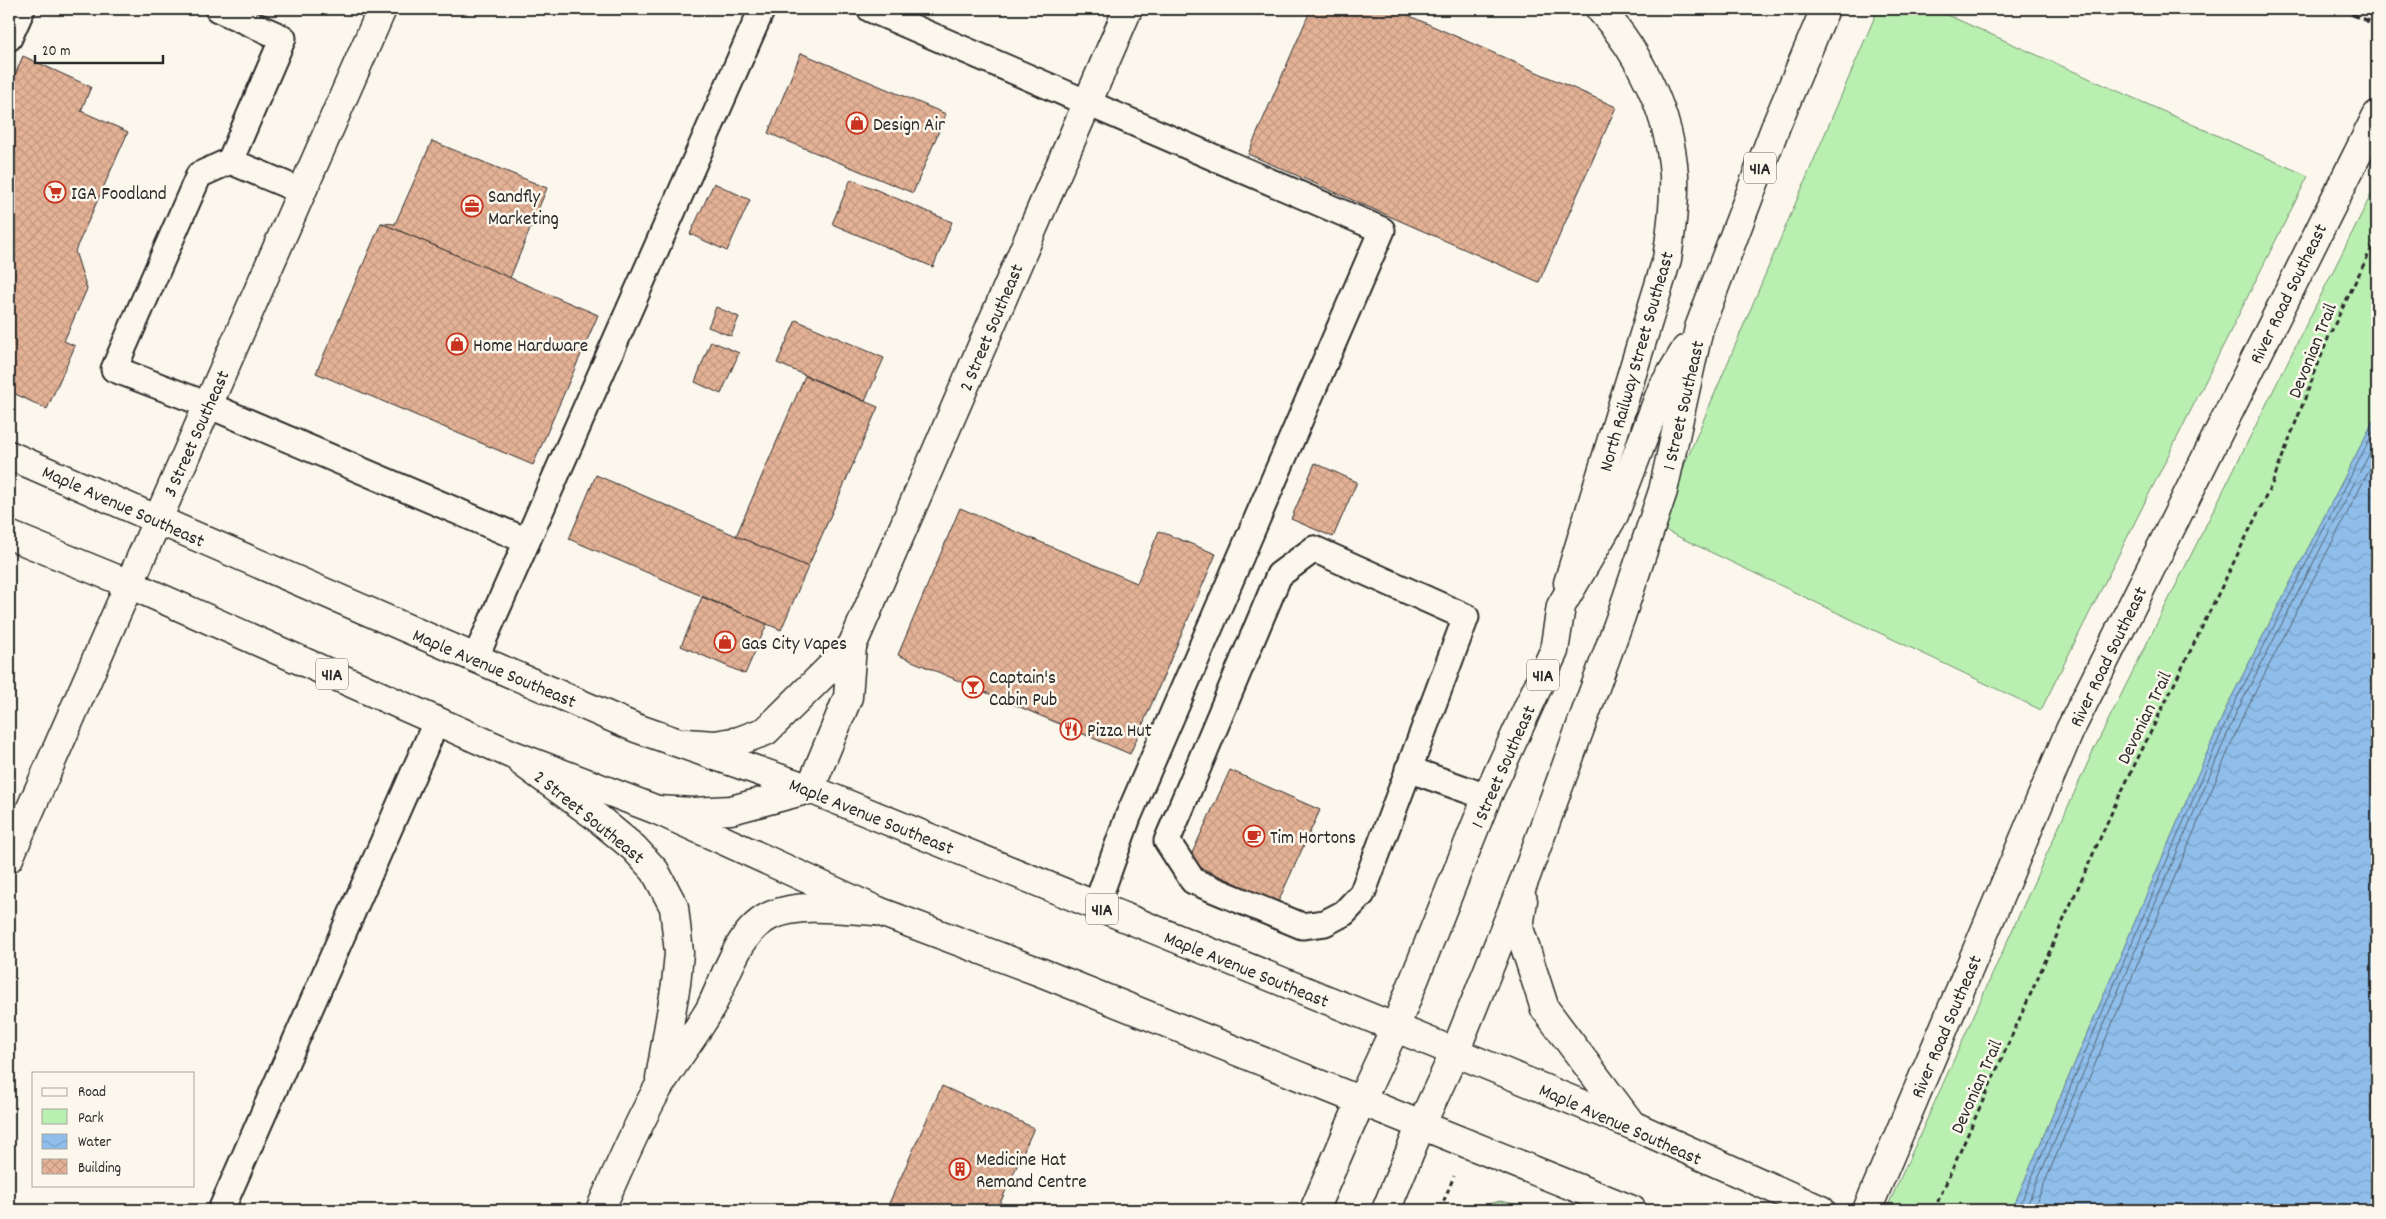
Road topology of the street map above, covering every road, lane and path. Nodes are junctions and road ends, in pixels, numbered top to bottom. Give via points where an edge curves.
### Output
1 (22, 9) edge
2 (218, 9) edge
3 (382, 9) edge
4 (762, 9) edge
5 (870, 9) edge
6 (1128, 9) edge
7 (1600, 9) edge
8 (1825, 9) edge
9 (9, 38) edge
10 (1088, 102) junction
11 (2377, 115) edge
12 (230, 161) junction
13 (301, 191) junction
14 (2377, 237) edge
15 (1699, 328) junction
16 (208, 405) junction
17 (9, 455) edge
18 (157, 520) junction
19 (9, 535) edge
20 (527, 541) junction
21 (129, 584) junction
22 (1561, 606) junction
23 (852, 646) junction
24 (475, 658) junction
25 (437, 720) junction
26 (636, 728) junction
27 (511, 754) junction
28 (1408, 769) junction
29 (810, 789) junction
30 (1487, 796) junction
31 (657, 810) junction
32 (9, 858) edge
33 (1526, 876) junction
34 (1096, 906) junction
35 (878, 911) junction
36 (1395, 1028) junction
37 (1455, 1052) junction
38 (658, 1089) junction
39 (1360, 1101) junction
40 (1422, 1125) junction
41 (1632, 1125) junction
42 (221, 1210) edge
43 (600, 1210) edge
44 (1314, 1210) edge
45 (1386, 1210) edge
46 (1632, 1210) edge
47 (1821, 1210) edge
48 (1867, 1210) edge
49 (1934, 1210) edge

1 - 9 lane
2 - 12 lane via 283,38
3 - 13 main road, 3 Street Southeast
4 - 20 lane
5 - 10 lane
6 - 10 main road, 2 Street Southeast
7 - 22 main road, North Railway Street Southeast via 1632,51 1652,88 1668,134 1674,175 1672,222 1668,259
8 - 15 main road, 1 Street Southeast / 41A via 1777,123
10 - 23 main road, 2 Street Southeast
10 - 34 lane via 1382,230 1128,817
11 - 48 main road, River Road Southeast via 2070,730
12 - 13 lane
12 - 16 lane via 199,175 114,369
13 - 16 main road, 3 Street Southeast
14 - 49 path, Devonian Trail via 2329,336 2272,484 2115,805
15 - 22 main road, 1 Street Southeast / 41A via 1662,389 1614,515
15 - 33 main road, 1 Street Southeast / 41A via 1662,491 1620,619
16 - 18 main road, 3 Street Southeast
16 - 20 lane
17 - 18 main road, Maple Avenue Southeast / 41A
18 - 21 main road, 3 Street Southeast
18 - 24 main road, Maple Avenue Southeast / 41A
19 - 21 main road, 41A
20 - 24 lane
21 - 25 main road, 41A
21 - 32 main road, 3 Street Southeast
22 - 30 main road, 1 Street Southeast / 41A via 1554,651
23 - 26 main road, 2 Street Southeast via 766,731 739,741 692,745
23 - 29 main road, 2 Street Southeast via 848,697
24 - 26 main road, Maple Avenue Southeast / 41A
25 - 27 main road, 41A
25 - 42 lane
26 - 29 main road, Maple Avenue Southeast / 41A
27 - 31 main road, 41A
27 - 38 main road, 2 Street Southeast via 634,848 655,871 674,907 679,954
28 - 28 lane via 1466,617 1314,550 1279,575 1168,841 1193,881 1302,926 1325,923 1344,913 1362,894
28 - 30 lane
29 - 31 main road via 731,810
29 - 34 main road, Maple Avenue Southeast / 41A
30 - 36 main road, 1 Street Southeast / 41A
31 - 35 main road, 41A
33 - 37 main road, 1 Street Southeast / 41A
33 - 41 main road via 1519,928 1545,1009
34 - 36 main road, Maple Avenue Southeast / 41A
35 - 38 main road, 2 Street Southeast via 792,910 772,915 749,931 708,1011
35 - 39 main road, 41A
36 - 37 main road, Maple Avenue Southeast / 41A
36 - 39 main road, 1 Street Southeast / 41A
37 - 40 main road, 1 Street Southeast / 41A
37 - 41 main road, Maple Avenue Southeast
38 - 43 main road, 2 Street Southeast via 633,1135
39 - 40 main road, 41A
39 - 44 main road, 1 Street Southeast
40 - 45 main road, 1 Street Southeast
40 - 46 main road
41 - 47 main road, Maple Avenue Southeast

